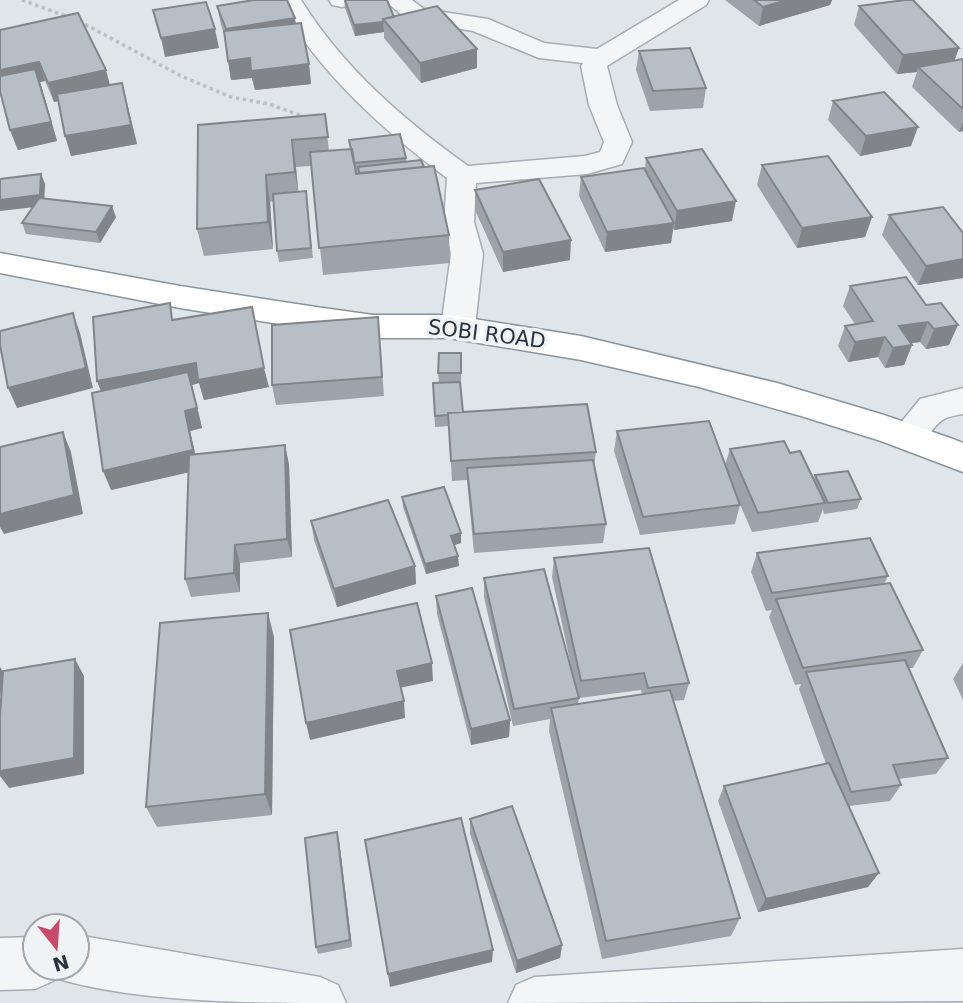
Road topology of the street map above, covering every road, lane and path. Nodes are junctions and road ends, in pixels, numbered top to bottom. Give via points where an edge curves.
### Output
1 (22, 0) edge
2 (289, 0) edge
3 (396, 0) edge
4 (697, 0) edge
5 (601, 57) junction
6 (310, 118) edge
7 (462, 175) junction
8 (0, 263) edge
9 (458, 327) junction
10 (963, 401) edge
11 (909, 435) junction
12 (963, 458) edge
13 (21, 963) edge
14 (91, 963) edge
15 (0, 964) edge
16 (963, 975) edge
17 (320, 1003) edge
18 (534, 1003) edge

1 - 6 path via 82,23 231,97
2 - 7 street via 306,32 351,84 421,146
3 - 5 street via 417,15 479,24 539,50
4 - 5 street
5 - 7 street via 594,66 618,142 612,158 587,165
7 - 9 street via 459,222 467,254
8 - 9 highway, SOBI ROAD via 124,288 364,325
9 - 11 highway, SOBI ROAD via 624,355
10 - 11 street via 933,408
11 - 12 highway, SOBI ROAD
13 - 15 street
14 - 17 street
16 - 18 street

